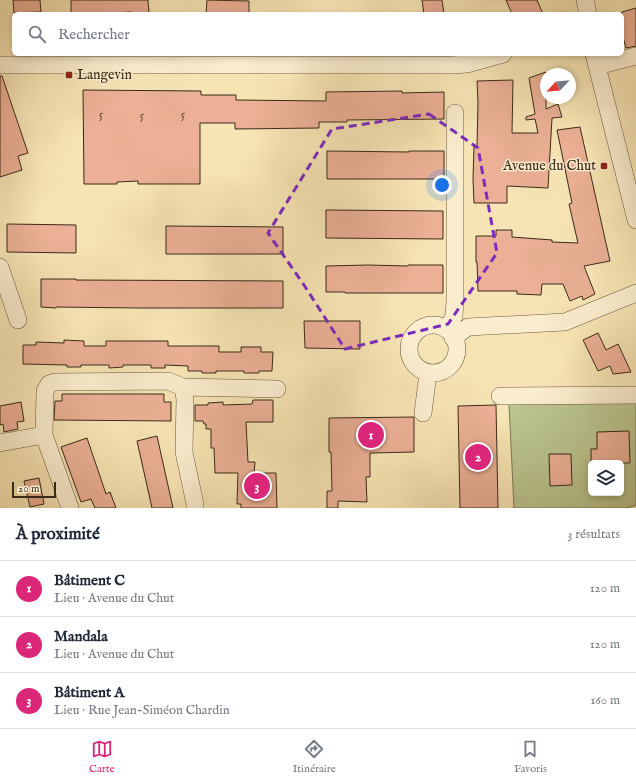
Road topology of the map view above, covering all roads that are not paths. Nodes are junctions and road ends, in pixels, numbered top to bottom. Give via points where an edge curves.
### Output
1 (585, 0) edge
2 (588, 12) edge
3 (496, 56) edge
4 (636, 56) edge
5 (596, 60) edge
6 (0, 65) edge
7 (455, 113) dead end
8 (636, 220) edge
9 (0, 267) edge
10 (636, 293) edge
11 (18, 320) dead end
12 (450, 334) junction
13 (428, 373) junction
14 (183, 387) junction
15 (277, 389) dead end
16 (636, 394) edge
17 (500, 396) dead end
18 (423, 413) dead end
19 (44, 435) junction
20 (0, 443) edge
21 (70, 508) edge
22 (195, 508) edge

1 - 2 street
3 - 6 street via 467,64
4 - 5 street
5 - 8 street
7 - 12 street via 455,305
9 - 11 street
10 - 12 street via 565,322 468,327
12 - 13 street via 457,345 455,360 443,371
12 - 13 street via 442,326 426,326 419,329 409,342 408,350 414,365
13 - 18 street
14 - 15 street
14 - 19 street via 168,381 49,384 45,391
14 - 22 street via 184,452
16 - 17 street
19 - 20 street
19 - 21 street

